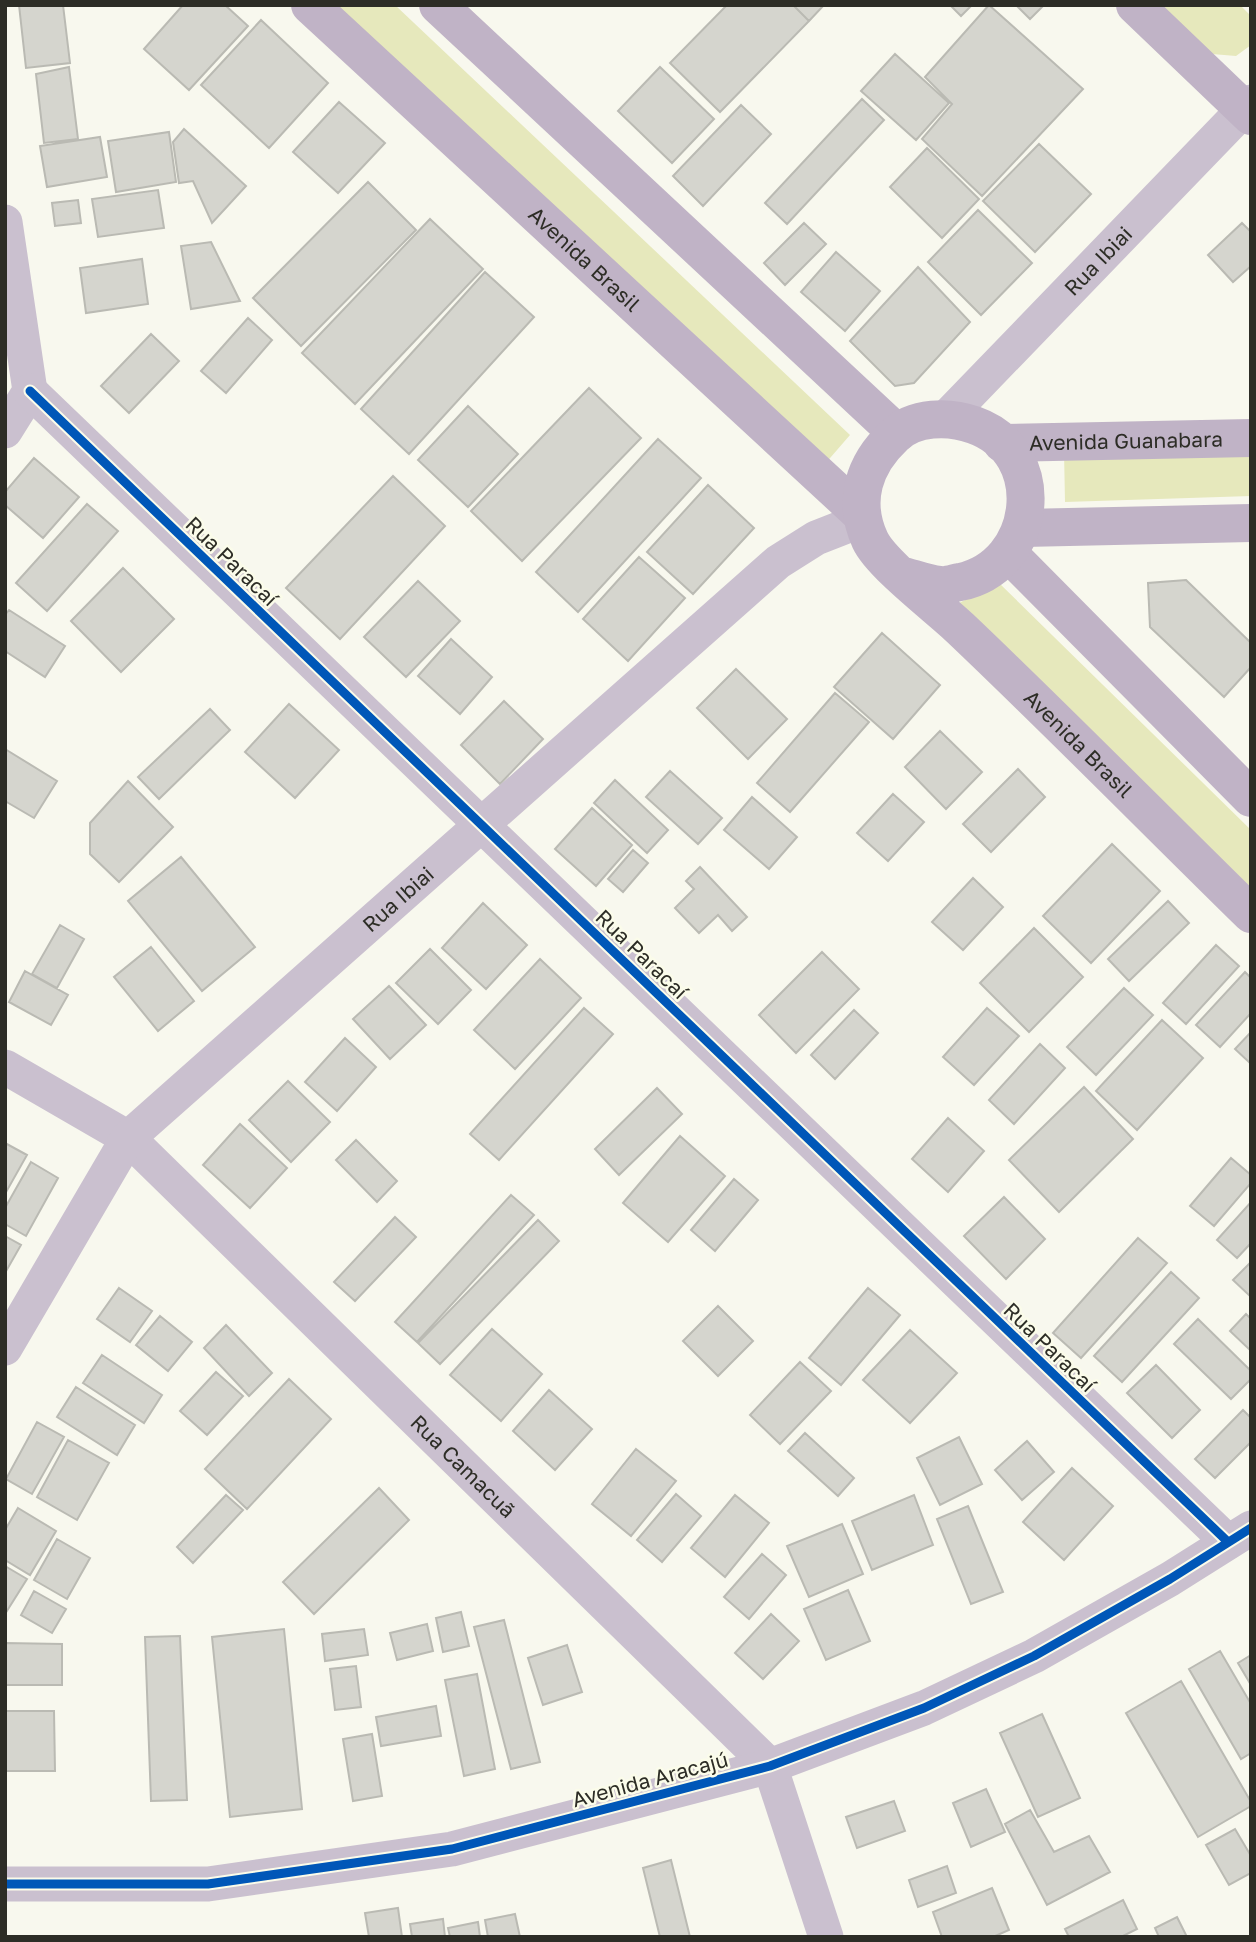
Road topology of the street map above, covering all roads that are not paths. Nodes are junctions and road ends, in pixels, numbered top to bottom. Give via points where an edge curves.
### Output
1 (310, 5) edge
2 (439, 5) edge
3 (1135, 5) edge
4 (1248, 109) edge
5 (5, 222) edge
6 (30, 391) junction
7 (945, 419) junction
8 (5, 431) edge
9 (897, 433) junction
10 (1251, 438) edge
11 (1002, 443) junction
12 (862, 517) junction
13 (1251, 523) edge
14 (1016, 541) junction
15 (904, 576) junction
16 (1251, 798) edge
17 (480, 822) junction
18 (1251, 914) edge
19 (5, 1067) edge
20 (128, 1138) junction
21 (5, 1348) edge
22 (1239, 1535) edge
23 (770, 1766) junction
24 (5, 1884) edge
25 (826, 1937) edge

1 - 12 main road, Avenida Brasil
2 - 9 main road
3 - 4 main road
4 - 7 street, Rua Ibiai
5 - 6 street
6 - 8 street
6 - 17 street, Rua Paracaí
7 - 9 main road via 920,422
7 - 11 main road via 976,425
9 - 12 main road via 875,454 863,483
10 - 11 main road, Avenida Guanabara
11 - 14 main road via 1019,468 1027,498
12 - 15 main road via 878,552
12 - 17 street, Rua Ibiai via 778,562
13 - 14 main road
14 - 15 main road via 979,578 941,586
14 - 16 main road via 1084,634
15 - 18 main road, Avenida Brasil
17 - 20 street, Rua Ibiai
17 - 22 street, Rua Paracaí
19 - 20 street, Rua Camacuã
20 - 21 street, Rua Ibiai
20 - 23 street, Rua Camacuã
22 - 23 street, Avenida Aracajú via 1120,1608 989,1678 925,1708
23 - 24 street, Avenida Aracajú via 452,1849 208,1884
23 - 25 street, Rua Camacuã

